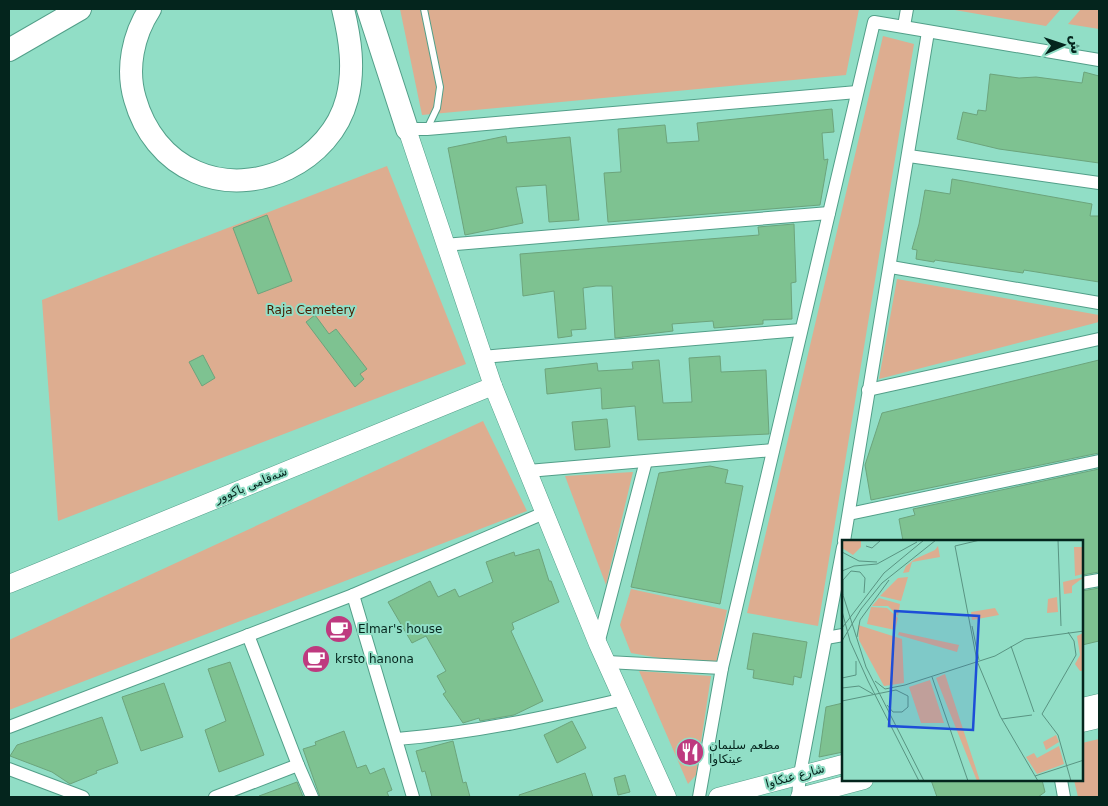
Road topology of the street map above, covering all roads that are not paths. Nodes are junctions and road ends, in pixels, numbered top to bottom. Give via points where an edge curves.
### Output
1 (80, 9) edge
2 (150, 9) edge
3 (343, 9) edge
4 (368, 9) edge
5 (424, 9) edge
6 (907, 9) edge
7 (904, 26) junction
8 (928, 32) junction
9 (9, 50) edge
10 (1099, 60) edge
11 (857, 92) junction
12 (417, 129) junction
13 (909, 156) junction
14 (1099, 183) edge
15 (829, 213) junction
16 (444, 245) junction
17 (891, 267) junction
18 (1099, 303) edge
19 (801, 330) junction
20 (1099, 339) edge
21 (482, 357) junction
22 (493, 386) junction
23 (868, 390) junction
24 (773, 450) junction
25 (646, 461) junction
26 (1099, 461) edge
27 (528, 471) junction
28 (544, 514) junction
29 (849, 514) junction
30 (844, 540) edge
31 (842, 552) edge
32 (1099, 580) edge
33 (1083, 583) edge
34 (9, 584) edge
35 (353, 594) junction
36 (248, 635) junction
37 (842, 635) edge
38 (826, 638) junction
39 (598, 644) junction
40 (607, 662) junction
41 (722, 668) junction
42 (624, 699) junction
43 (1099, 703) edge
44 (1083, 707) edge
45 (1099, 719) edge
46 (1083, 723) edge
47 (9, 726) edge
48 (397, 739) junction
49 (842, 764) edge
50 (298, 765) junction
51 (9, 769) edge
52 (800, 774) junction
53 (861, 781) edge
54 (1061, 781) edge
55 (830, 793) edge
56 (744, 794) edge
57 (83, 797) edge
58 (215, 797) edge
59 (312, 797) edge
60 (413, 797) edge
61 (667, 797) edge
62 (699, 797) edge
63 (718, 797) edge
64 (799, 797) edge
65 (1064, 797) edge

1 - 9 highway
2 - 3 highway via 140,26 131,61 138,110 156,142 180,164 196,172 230,180 263,177 294,166 322,145 333,130 347,100 351,81 350,40
4 - 12 highway
5 - 12 lane via 440,88 437,108
6 - 7 street
7 - 8 street
7 - 11 street via 874,22
8 - 10 street
8 - 13 street
11 - 12 street
11 - 15 street
12 - 16 street
13 - 14 street
13 - 17 street
15 - 16 street
15 - 19 street
16 - 21 street
17 - 18 street
17 - 23 street
19 - 21 street
19 - 24 street
20 - 23 street
21 - 22 street
22 - 27 street
22 - 34 street, شەقامی باکوور
23 - 29 street
24 - 25 street
24 - 41 street
25 - 27 street
25 - 39 street
26 - 29 street
27 - 28 street
28 - 35 street
28 - 39 street
29 - 30 street
31 - 38 street
32 - 33 street
35 - 36 street
35 - 48 street
36 - 47 street
36 - 50 street
37 - 38 street
38 - 52 street
39 - 40 street
40 - 41 street
40 - 42 street
41 - 62 street
42 - 48 street via 518,724
42 - 61 street
43 - 44 street
45 - 46 street
48 - 60 street
49 - 52 street, شارع عنكاوا
50 - 58 street
50 - 59 street
51 - 57 street
52 - 56 street, شارع عنكاوا
52 - 64 street
53 - 55 street, شارع عنكاوا
54 - 65 street
55 - 64 street, شارع عنكاوا
56 - 63 street, شارع عنكاوا

